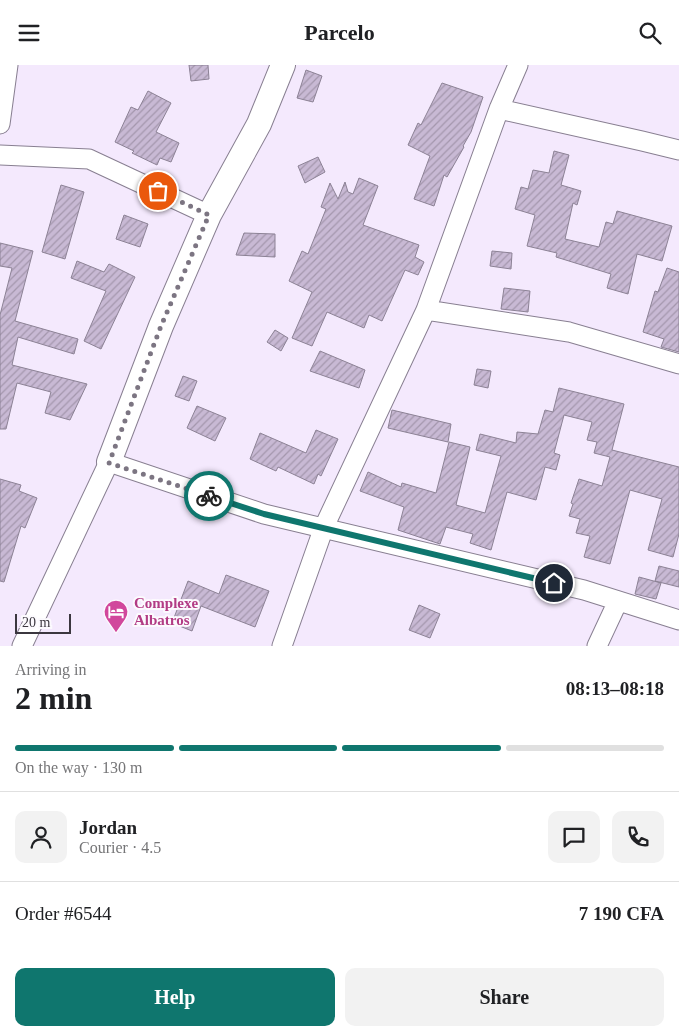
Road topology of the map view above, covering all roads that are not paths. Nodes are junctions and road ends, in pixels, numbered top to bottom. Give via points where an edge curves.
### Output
1 (8, 65) edge
2 (284, 65) edge
3 (518, 65) edge
4 (499, 109) junction
5 (0, 124) edge
6 (679, 150) edge
7 (0, 155) edge
8 (209, 215) junction
9 (426, 310) junction
10 (679, 364) edge
11 (109, 463) junction
12 (324, 527) junction
13 (618, 601) junction
14 (679, 620) edge
15 (22, 646) edge
16 (282, 646) edge
17 (597, 646) edge

1 - 5 street
2 - 8 street via 259,123
3 - 4 street
4 - 6 street
4 - 9 street
7 - 8 street via 89,159
8 - 11 street via 161,326
9 - 10 street via 570,332
9 - 12 street
11 - 12 street via 264,514
11 - 15 street
12 - 13 street
12 - 16 street
13 - 14 street
13 - 17 street

